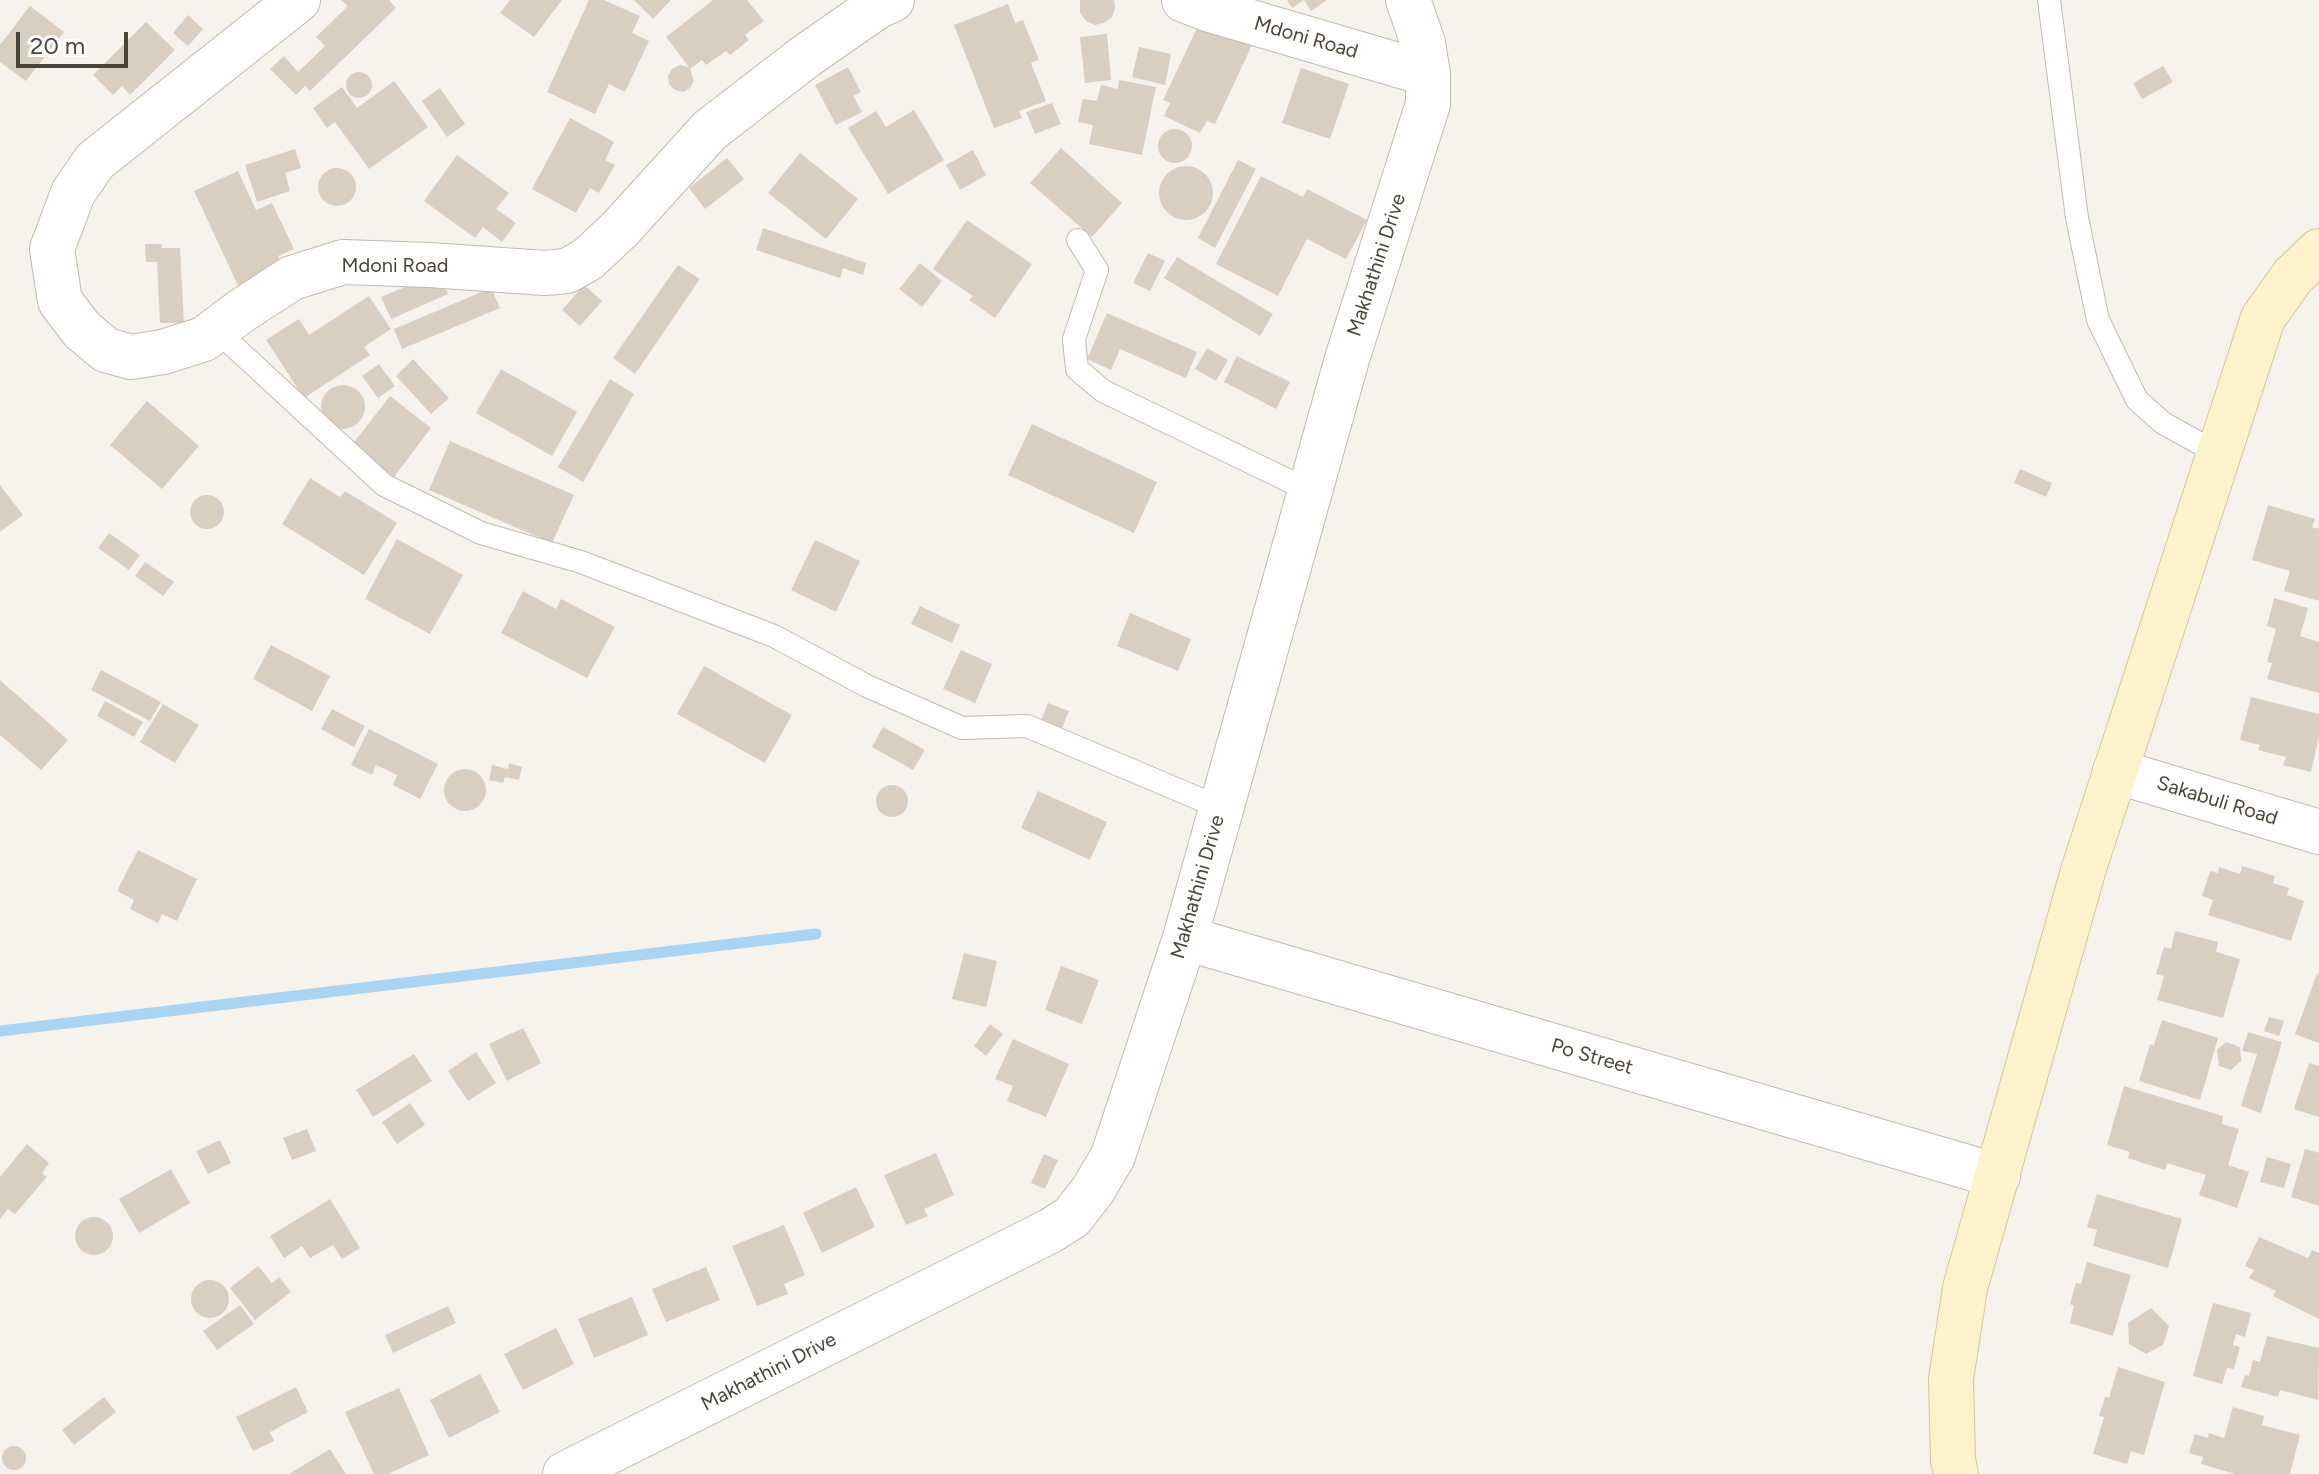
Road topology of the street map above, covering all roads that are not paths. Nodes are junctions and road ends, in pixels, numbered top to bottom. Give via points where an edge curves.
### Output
1 (298, 0) edge
2 (892, 0) edge
3 (1184, 0) edge
4 (1408, 0) edge
5 (2049, 0) edge
6 (1428, 74) junction
7 (1078, 240) dead end
8 (2319, 251) edge
9 (216, 330) junction
10 (2217, 453) junction
11 (1310, 491) junction
12 (2115, 771) junction
13 (1221, 808) junction
14 (2319, 832) edge
15 (1185, 938) junction
16 (1998, 1176) junction
17 (565, 1474) edge
18 (1956, 1474) edge

1 - 9 street, Mdoni Road via 95,161 73,193 52,249 60,301 106,350 131,357 163,352
2 - 9 street, Mdoni Road via 806,56 710,130 620,229 567,271 343,262 292,278
3 - 6 street, Mdoni Road
4 - 6 street, Makhathini Drive
5 - 10 lane via 2077,218 2098,320 2137,400 2163,423
6 - 11 street, Makhathini Drive via 1428,104
7 - 11 lane via 1097,270 1074,339 1077,369 1103,391
8 - 10 street via 2263,318
9 - 13 lane via 384,485 481,533 581,562 774,636 867,686 962,728 1027,726
10 - 12 street
11 - 13 street, Makhathini Drive
12 - 14 street, Sakabuli Road
12 - 16 street
13 - 15 street, Makhathini Drive
15 - 16 street, Po Street
15 - 17 street, Makhathini Drive via 1113,1156 1072,1217
16 - 18 street via 1965,1288 1951,1379

